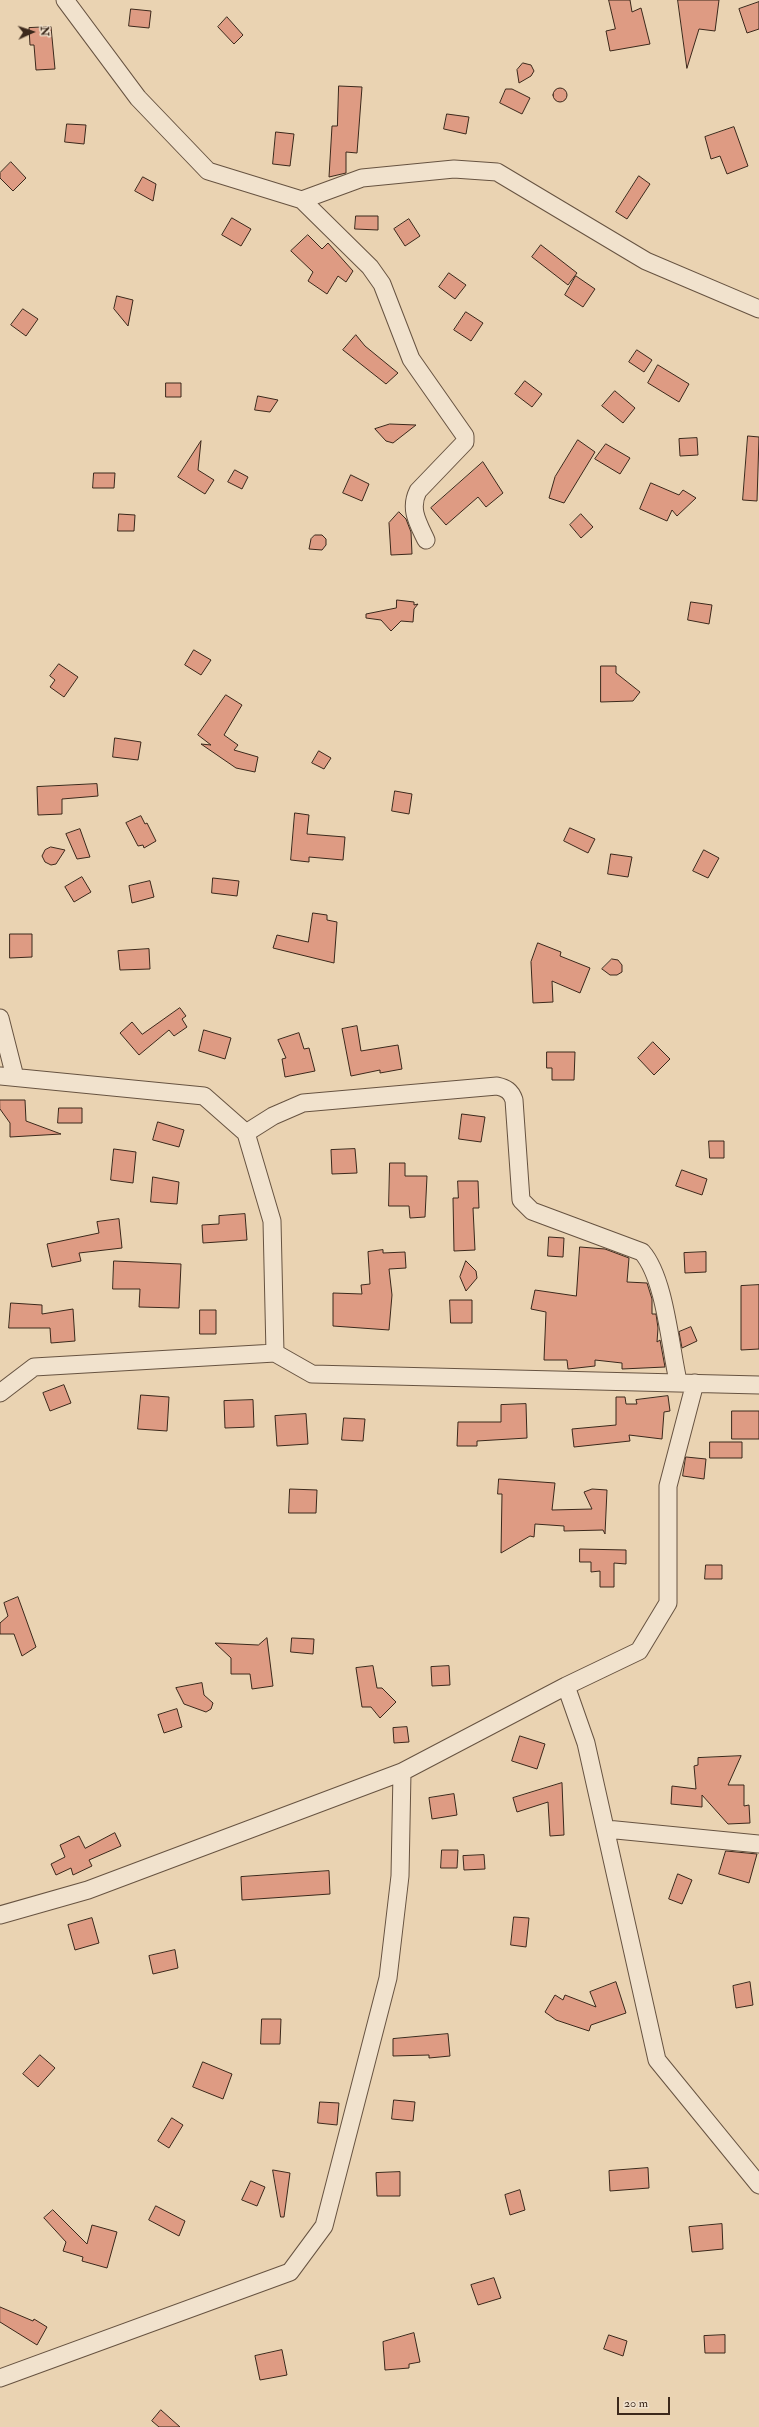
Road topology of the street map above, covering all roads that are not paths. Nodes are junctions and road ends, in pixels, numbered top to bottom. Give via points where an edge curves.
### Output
1 (65, 0) edge
2 (302, 200) junction
3 (759, 309) edge
4 (426, 540) dead end
5 (0, 1018) edge
6 (8, 1076) edge
7 (246, 1133) junction
8 (275, 1353) junction
9 (678, 1382) junction
10 (694, 1383) junction
11 (759, 1385) edge
12 (0, 1393) edge
13 (566, 1686) junction
14 (402, 1772) junction
15 (606, 1829) junction
16 (759, 1844) edge
17 (0, 1915) edge
18 (759, 2185) edge
19 (0, 2378) edge

1 - 2 street via 138,98 208,171
2 - 3 street via 362,178 454,169 496,172 646,261
2 - 4 street via 370,267 382,284 411,359 465,436 465,442 418,491 414,499 415,517
5 - 6 street
6 - 7 street via 204,1096
7 - 8 street via 272,1221
7 - 9 street via 280,1112 302,1103 504,1087 514,1100 521,1200 532,1211 642,1252 649,1260 658,1285
8 - 9 street via 312,1374
8 - 12 street via 34,1367
9 - 10 street
10 - 11 street
10 - 13 street via 668,1486 668,1603 639,1651
13 - 14 street
13 - 15 street via 586,1743
14 - 17 street via 88,1890
14 - 19 street via 400,1876 388,1978 324,2226 290,2272
15 - 16 street
15 - 18 street via 657,2060

